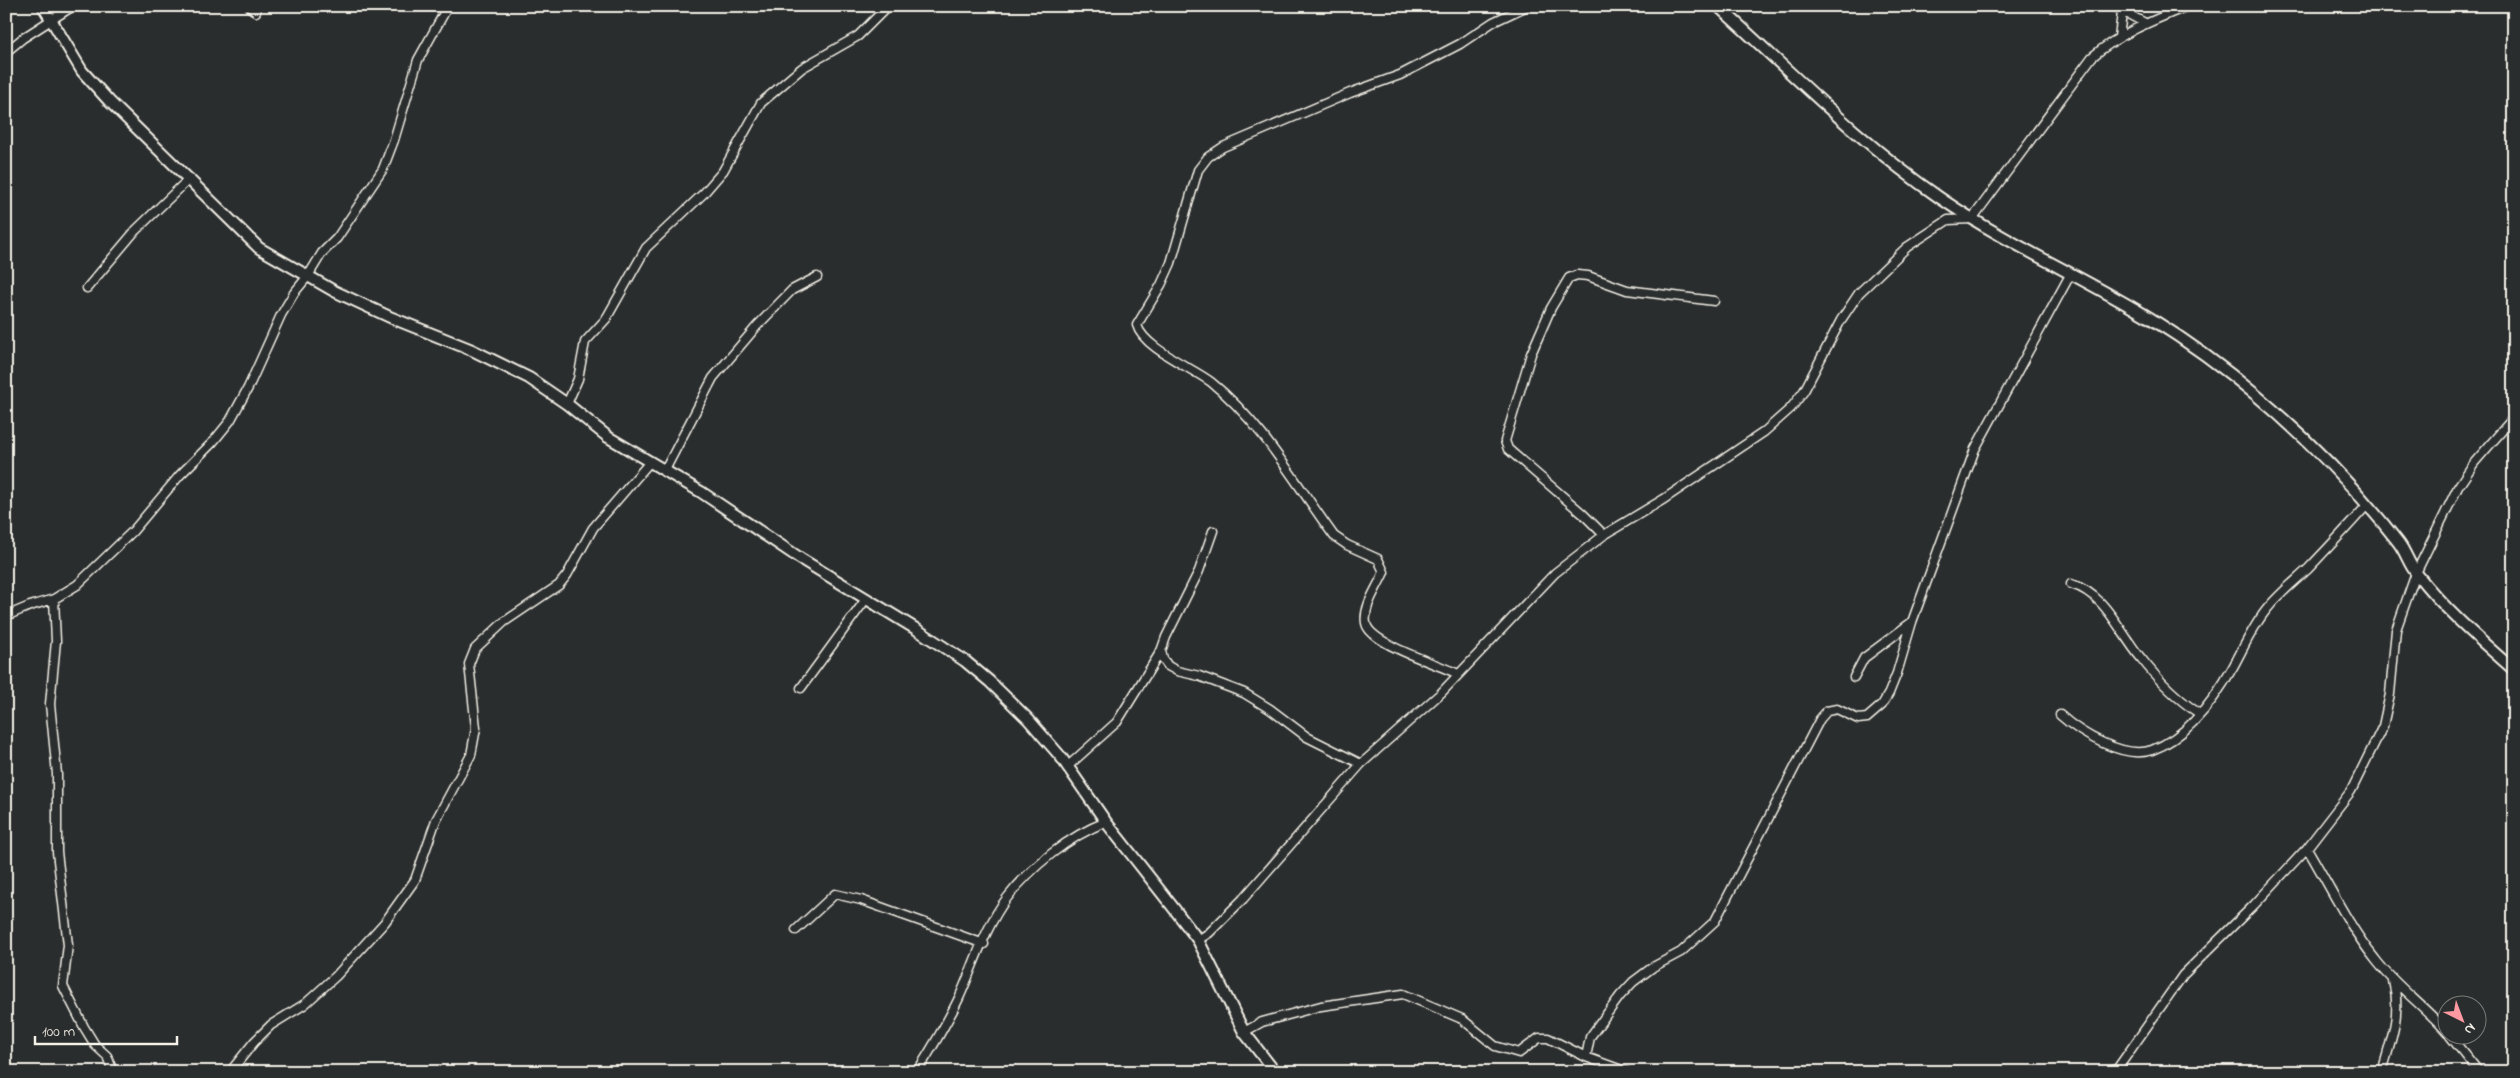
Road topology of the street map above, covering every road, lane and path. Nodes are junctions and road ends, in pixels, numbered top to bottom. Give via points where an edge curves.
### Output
1 (43, 6) edge
2 (73, 6) edge
3 (249, 6) edge
4 (448, 6) edge
5 (888, 6) edge
6 (1527, 6) edge
7 (1718, 6) edge
8 (2112, 6) edge
9 (2188, 6) edge
10 (256, 12) dead end
11 (2122, 12) junction
12 (52, 21) junction
13 (2146, 23) junction
14 (2120, 37) junction
15 (6, 52) edge
16 (190, 178) junction
17 (1972, 219) junction
18 (2070, 275) junction
19 (308, 276) junction
20 (817, 277) dead end
21 (87, 288) dead end
22 (1714, 301) dead end
23 (567, 404) junction
24 (2514, 417) edge
25 (649, 463) junction
26 (664, 472) junction
27 (2366, 505) junction
28 (1213, 531) dead end
29 (1604, 535) junction
30 (2416, 573) junction
31 (2071, 584) dead end
32 (54, 599) junction
33 (866, 599) junction
34 (6, 616) edge
35 (1912, 622) junction
36 (1161, 651) junction
37 (2514, 670) edge
38 (1458, 674) junction
39 (1854, 677) dead end
40 (801, 688) dead end
41 (2200, 714) junction
42 (2060, 715) dead end
43 (1361, 764) junction
44 (1068, 767) junction
45 (1106, 822) junction
46 (2307, 848) junction
47 (796, 930) dead end
48 (1198, 940) junction
49 (984, 944) junction
50 (2393, 981) junction
51 (2438, 1021) edge
52 (1244, 1032) junction
53 (2458, 1046) edge
54 (1586, 1057) junction
55 (113, 1072) edge
56 (230, 1072) edge
57 (917, 1072) edge
58 (1275, 1072) edge
59 (1627, 1072) edge
60 (2115, 1072) edge
61 (2382, 1072) edge
62 (2479, 1072) edge

1 - 12 street
2 - 12 street
3 - 10 street
4 - 19 street via 418,60 383,169
5 - 23 street via 858,36 802,68 761,103 723,171 646,248 606,319 585,342 578,379
6 - 38 street via 1400,75 1288,119 1223,147 1208,157 1198,170 1171,263 1137,325 1141,334 1163,352 1204,376 1248,418 1334,536 1378,559 1384,572 1366,614 1368,630 1405,652
7 - 17 street via 1870,145
8 - 11 street
9 - 13 street
11 - 13 street
11 - 14 street
12 - 15 street
12 - 16 street via 82,71
13 - 14 street
14 - 17 street via 2092,57 2078,73
16 - 19 street via 260,248
16 - 21 street via 136,230
17 - 18 street
17 - 29 street via 1948,220 1908,248 1859,293 1840,320 1804,391 1791,408 1764,432 1671,495
18 - 27 street via 2150,318 2202,353 2298,431
18 - 35 street via 1974,449
19 - 23 street via 392,318 529,378
19 - 32 street via 281,315 230,421 133,531 77,585
20 - 26 street via 792,290 713,378
22 - 29 street via 1627,290 1605,280 1577,275 1569,278 1551,308 1531,354 1504,441 1508,449
23 - 25 street via 608,437
24 - 30 street via 2458,487
25 - 26 street
25 - 56 street via 593,528 559,585 504,622 475,649 469,664 476,728 471,755 436,820 415,880 385,922 336,976 305,1004 272,1025
26 - 33 street via 702,492
27 - 30 street via 2400,545
27 - 41 street via 2335,542 2268,608
28 - 36 street via 1199,571
29 - 38 street via 1554,573
30 - 37 street via 2479,639
30 - 46 street via 2396,630 2390,694 2383,726 2351,791
31 - 41 street via 2082,587 2100,600 2141,659 2172,692
32 - 34 street
32 - 55 street via 56,642 50,704 57,774 58,852 68,945 64,986 84,1027 95,1045 107,1056
33 - 40 street
33 - 44 street via 965,661 1028,720
35 - 39 street via 1864,658
35 - 54 street via 1897,673 1882,705 1867,718 1858,719 1837,709 1827,712 1820,720 1715,921 1681,952 1633,982 1590,1037
36 - 43 street via 1168,666 1244,693 1307,737
36 - 44 street via 1117,722
38 - 43 street
41 - 42 street via 2168,742 2139,752 2078,731
43 - 48 street via 1243,899
44 - 45 street
45 - 48 street
45 - 49 street via 1080,833 1024,879 1007,899
46 - 50 street via 2353,926
46 - 60 street via 2183,975
47 - 49 street via 835,894 861,900
48 - 52 street
49 - 57 street via 954,1007
50 - 51 street
50 - 61 street via 2398,998 2397,1014
52 - 54 street via 1262,1022 1321,1006 1403,994 1462,1019 1495,1046 1510,1052 1518,1054 1539,1038 1548,1038
52 - 58 street
53 - 62 street
54 - 59 street

